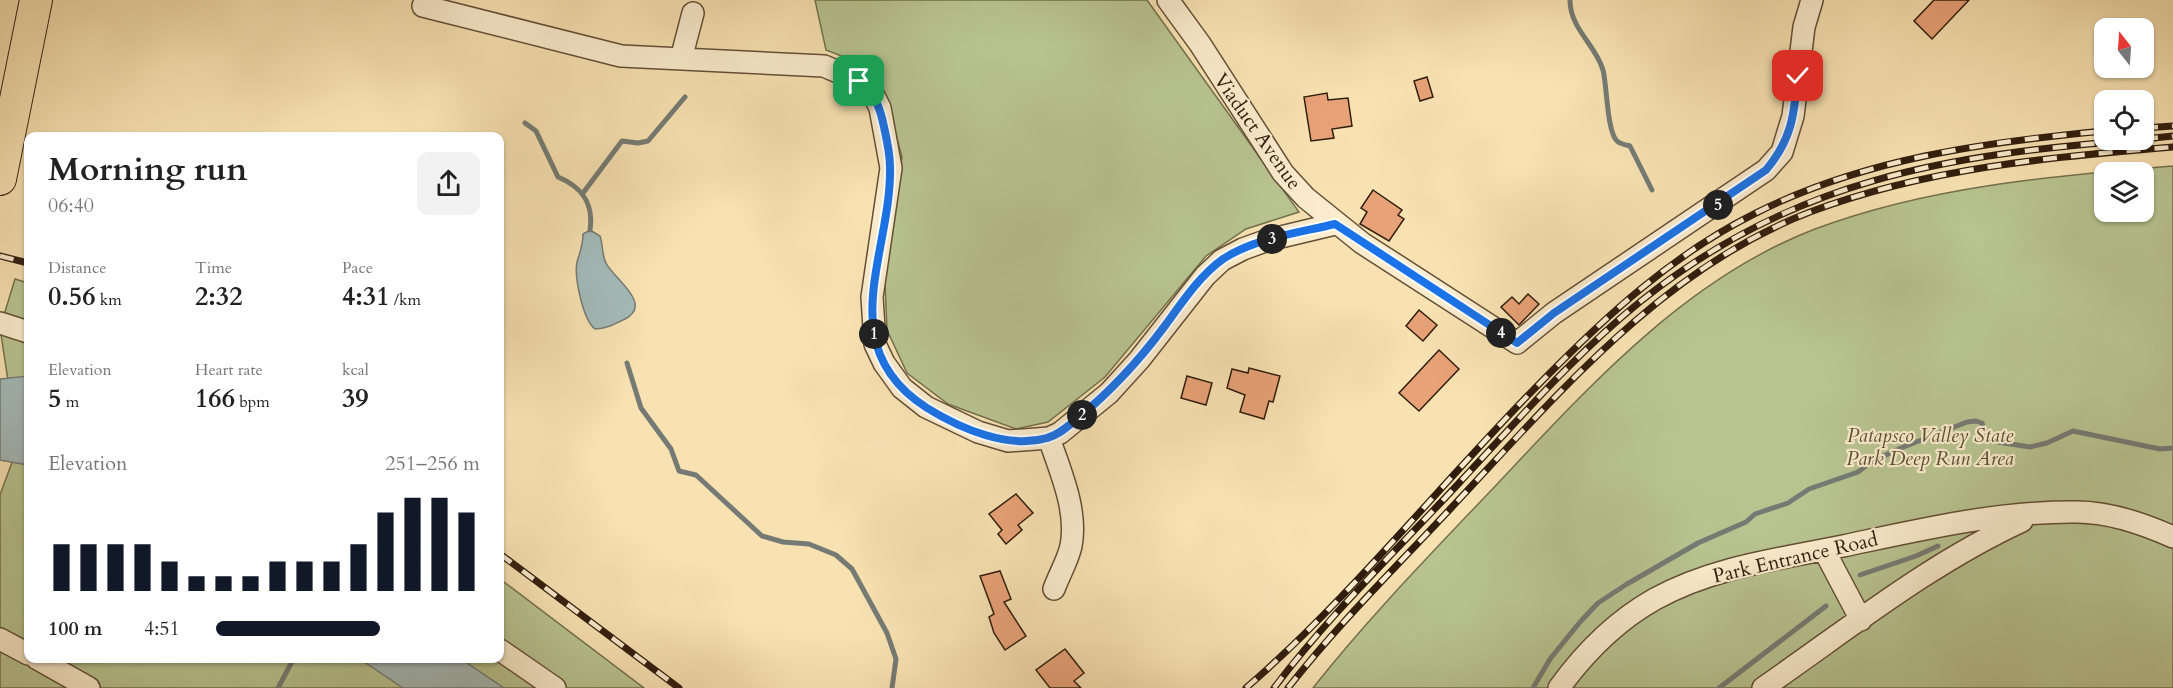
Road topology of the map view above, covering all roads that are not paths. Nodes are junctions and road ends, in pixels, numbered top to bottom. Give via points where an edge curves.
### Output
1 (36, 0) edge
2 (1168, 0) edge
3 (1812, 0) edge
4 (423, 6) dead end
5 (693, 13) dead end
6 (681, 59) junction
7 (0, 179) edge
8 (1335, 224) junction
9 (0, 322) edge
10 (24, 331) edge
11 (1054, 435) junction
12 (2035, 514) junction
13 (2173, 537) edge
14 (1824, 550) junction
15 (1054, 589) dead end
16 (1861, 620) junction
17 (0, 639) edge
18 (24, 652) edge
19 (504, 653) edge
20 (45, 663) edge
21 (89, 688) edge
22 (555, 688) edge
23 (1559, 688) edge
24 (1763, 688) edge

1 - 7 highway
2 - 8 street, Viaduct Avenue via 1283,173
3 - 8 street, Viaduct Avenue via 1804,27 1794,117 1782,152 1766,170 1554,313 1517,343
4 - 6 street via 621,56
5 - 6 street
6 - 11 street via 825,66 871,90 880,108 891,168 872,297 875,344 885,363 902,388 948,420 1008,441
8 - 11 street via 1268,240 1222,260 1204,276 1109,393
9 - 10 street
11 - 15 street via 1072,528 1071,547
12 - 13 street, Park Entrance Road via 2078,512 2116,518
12 - 14 street, Park Entrance Road via 1947,525
12 - 16 street, Park Entrance Road via 1989,536
14 - 16 street
14 - 23 street, Park Entrance Road via 1744,565 1655,599 1622,621 1581,658
16 - 24 street, Park Entrance Road
17 - 18 street
19 - 22 street
20 - 21 street

